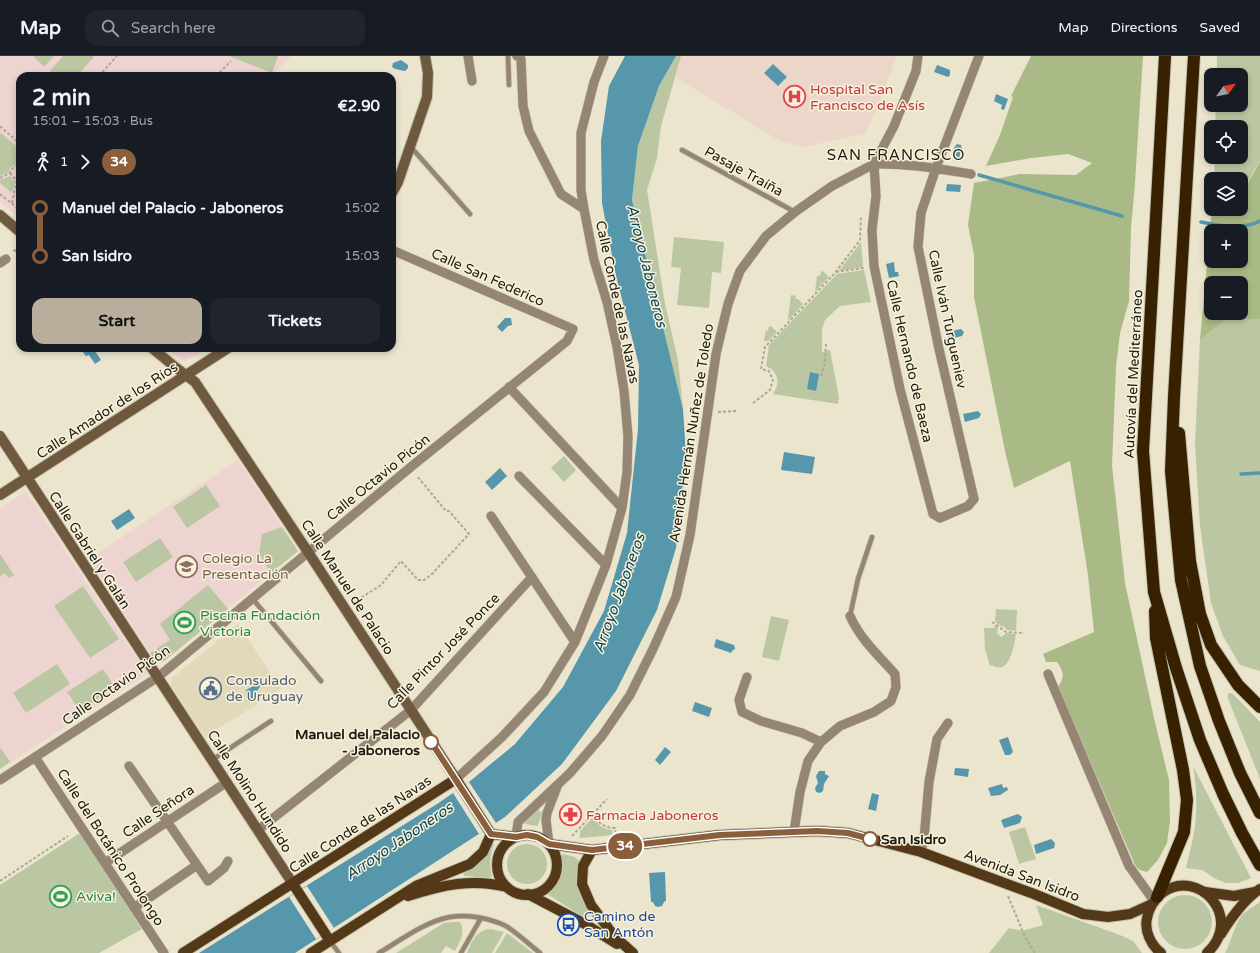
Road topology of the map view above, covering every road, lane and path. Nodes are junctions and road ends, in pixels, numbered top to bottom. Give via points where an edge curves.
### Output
1 (117, 56) edge
2 (425, 56) edge
3 (468, 56) edge
4 (508, 56) edge
5 (517, 56) edge
6 (604, 56) edge
7 (918, 56) edge
8 (979, 56) edge
9 (1165, 56) edge
10 (1194, 56) edge
11 (231, 61) dead end
12 (103, 72) edge
13 (220, 72) edge
14 (472, 81) dead end
15 (509, 85) dead end
16 (0, 128) edge
17 (16, 140) edge
18 (410, 146) junction
19 (682, 150) dead end
20 (874, 164) junction
21 (16, 167) edge
22 (936, 168) junction
23 (10, 173) junction
24 (971, 174) dead end
25 (0, 178) edge
26 (16, 179) edge
27 (16, 184) edge
28 (396, 186) edge
29 (0, 194) edge
30 (12, 203) junction
31 (16, 206) edge
32 (584, 209) junction
33 (795, 212) junction
34 (470, 214) dead end
35 (0, 215) edge
36 (861, 216) dead end
37 (16, 229) edge
38 (396, 252) edge
39 (864, 268) dead end
40 (835, 273) junction
41 (573, 329) joint
42 (826, 344) dead end
43 (157, 352) edge
44 (222, 352) edge
45 (186, 376) junction
46 (822, 376) dead end
47 (509, 387) junction
48 (1174, 397) junction
49 (753, 403) dead end
50 (708, 411) junction
51 (737, 411) dead end
52 (0, 436) edge
53 (417, 476) dead end
54 (519, 476) dead end
55 (26, 478) junction
56 (0, 495) edge
57 (974, 498) joint
58 (622, 508) junction
59 (491, 516) dead end
60 (872, 538) dead end
61 (308, 552) junction
62 (606, 565) junction
63 (532, 577) junction
64 (1154, 592) junction
65 (252, 598) junction
66 (353, 604) dead end
67 (850, 616) joint
68 (992, 622) dead end
69 (1024, 633) dead end
70 (575, 642) junction
71 (1048, 674) dead end
72 (158, 677) junction
73 (747, 677) dead end
74 (321, 681) dead end
75 (1260, 707) edge
76 (411, 710) junction
77 (271, 721) dead end
78 (948, 723) dead end
79 (821, 742) junction
80 (35, 758) junction
81 (212, 760) junction
82 (129, 766) dead end
83 (0, 780) edge
84 (227, 782) junction
85 (458, 784) junction
86 (558, 784) junction
87 (607, 800) dead end
88 (594, 813) junction
89 (1260, 813) edge
90 (167, 822) junction
91 (612, 828) dead end
92 (258, 830) junction
93 (489, 831) junction
94 (794, 832) junction
95 (68, 836) dead end
96 (516, 837) junction
97 (549, 844) junction
98 (564, 846) junction
99 (592, 850) junction
100 (921, 852) junction
101 (228, 861) dead end
102 (105, 864) junction
103 (197, 864) junction
104 (1260, 865) edge
105 (0, 881) edge
106 (1003, 883) junction
107 (507, 887) junction
108 (296, 888) junction
109 (1257, 890) edge
110 (1203, 891) junction
111 (528, 894) junction
112 (393, 901) junction
113 (1154, 901) junction
114 (134, 908) junction
115 (482, 918) junction
116 (327, 937) junction
117 (1218, 939) junction
118 (164, 953) edge
119 (183, 953) edge
120 (311, 953) edge
121 (340, 953) edge
122 (379, 953) edge
123 (461, 953) edge
124 (540, 953) edge
125 (632, 953) edge
126 (1035, 953) edge
127 (1161, 953) edge
128 (1207, 953) edge

1 - 12 path
2 - 18 street via 428,73 427,97
3 - 14 street
4 - 15 lane
5 - 32 street via 521,59 523,106 529,131 561,194
6 - 32 street, Calle Conde de las Navas via 580,133
7 - 20 street via 916,71 894,126
8 - 22 street, Calle Iván Turgueniev
9 - 64 highway, Autovía del Mediterráneo via 1143,451
10 - 48 highway
11 - 13 path
16 - 17 path
18 - 28 street
18 - 34 lane
19 - 33 lane, Pasaje Traíña
20 - 22 street
20 - 33 street, Avenida Hernán Nuñez de Toledo via 832,186
20 - 57 street, Calle Hernando de Baeza via 874,266 900,389 933,514 940,518 968,506
21 - 23 path
22 - 24 street
22 - 57 street, Calle Iván Turgueniev via 921,213 918,247
23 - 25 path
23 - 26 path
27 - 30 path
29 - 30 path
30 - 31 path
32 - 58 street, Calle Conde de las Navas via 594,260 617,347 624,390 628,436
33 - 50 street, Avenida Hernán Nuñez de Toledo via 766,236 740,271 728,304 716,354
35 - 37 street
36 - 40 path via 860,240
38 - 41 street, Calle San Federico
39 - 40 path
40 - 49 path via 765,347 761,369 769,371 773,380 770,390
41 - 47 street, Calle Octavio Picón via 567,341
42 - 46 path via 826,363
43 - 45 street, Calle Manuel de Palacio
44 - 45 street, Calle Amador de los Ríos
45 - 55 street, Calle Amador de los Ríos
45 - 61 street, Calle Manuel de Palacio via 195,382
47 - 58 street
47 - 61 street, Calle Octavio Picón
48 - 75 highway via 1190,561 1200,614 1211,645 1238,685
48 - 89 highway via 1171,471 1181,580 1200,666 1240,773
50 - 51 path
50 - 86 street, Avenida Hernán Nuñez de Toledo via 690,535 676,597 630,695 602,736
52 - 55 street, Calle Gabriel y Galán
53 - 66 path via 469,534 424,580 418,580 401,561 381,585
54 - 62 street
55 - 56 street, Calle Amador de los Ríos
55 - 72 street, Calle Gabriel y Galán
58 - 62 street, Calle Conde de las Navas
59 - 63 street
60 - 67 lane via 858,579
61 - 65 street, Calle Octavio Picón
61 - 76 street, Calle Manuel de Palacio
62 - 70 street, Calle Conde de las Navas
63 - 70 street
63 - 76 street, Calle Pintor José Ponce
64 - 104 highway, Autovía del Mediterráneo via 1200,740 1223,794
64 - 113 highway via 1156,638 1187,800 1184,832
65 - 72 street, Calle Octavio Picón
65 - 74 lane
67 - 79 street via 866,643 895,674 896,687 891,701 874,712 840,726
68 - 69 path via 1006,632
70 - 85 street, Calle Conde de las Navas via 544,692
71 - 113 street via 1129,866
72 - 80 street, Calle Octavio Picón
72 - 81 street, Calle Molino Hundido
73 - 79 street via 739,700 742,712 761,722 802,733
76 - 85 street, Calle Manuel de Palacio
76 - 92 street, Calle Pintor José Ponce
77 - 81 lane
78 - 100 street via 937,739
79 - 94 street via 808,761
80 - 83 street, Calle Octavio Picón
80 - 102 street, Calle del Botánico Prolongo
81 - 84 street, Calle Molino Hundido
82 - 90 street
84 - 90 street, Calle Señora
84 - 92 street, Calle Molino Hundido
85 - 93 main road, Calle Manuel de Palacio
85 - 108 main road, Calle Conde de las Navas
86 - 96 street, Avenida Hernán Nuñez de Toledo via 518,822
86 - 97 street, Avenida Hernán Nuñez de Toledo via 547,813
87 - 88 path
88 - 91 path via 602,824
88 - 98 path
90 - 102 street, Calle Señora
90 - 103 street
92 - 108 street, Calle Molino Hundido
93 - 96 main road
93 - 112 main road via 483,852 470,864 416,886
94 - 99 main road, Avenida San Isidro via 720,835
94 - 100 main road, Avenida San Isidro via 848,833
95 - 105 path
96 - 97 main road via 537,837
96 - 107 main road via 500,850 497,864 500,878
97 - 98 main road, Avenida San Isidro
97 - 111 main road via 555,855 557,868 553,879 545,889
98 - 99 main road, Avenida San Isidro
99 - 125 main road via 583,866 582,884 591,905 614,936
100 - 106 main road, Avenida San Isidro
101 - 103 street via 224,868 208,881
102 - 114 street, Calle del Botánico Prolongo
103 - 114 street
106 - 113 main road, Avenida San Isidro via 1083,914 1108,917 1130,914
106 - 126 path via 1020,925
107 - 111 main road via 517,893
107 - 112 main road via 461,883 433,888
108 - 116 main road, Calle Molino Hundido
108 - 119 main road, Calle Conde de las Navas
109 - 110 main road via 1234,896
109 - 117 main road via 1229,921
110 - 113 main road, Avenida San Isidro via 1194,887 1174,887
110 - 117 main road via 1212,898 1221,917
111 - 125 main road via 585,924
112 - 116 main road
113 - 127 main road via 1148,912 1147,932
114 - 118 street, Calle del Botánico Prolongo
115 - 122 lane via 449,917 428,924
115 - 123 lane
115 - 124 lane via 505,925
116 - 120 main road
116 - 121 lane
117 - 128 main road

